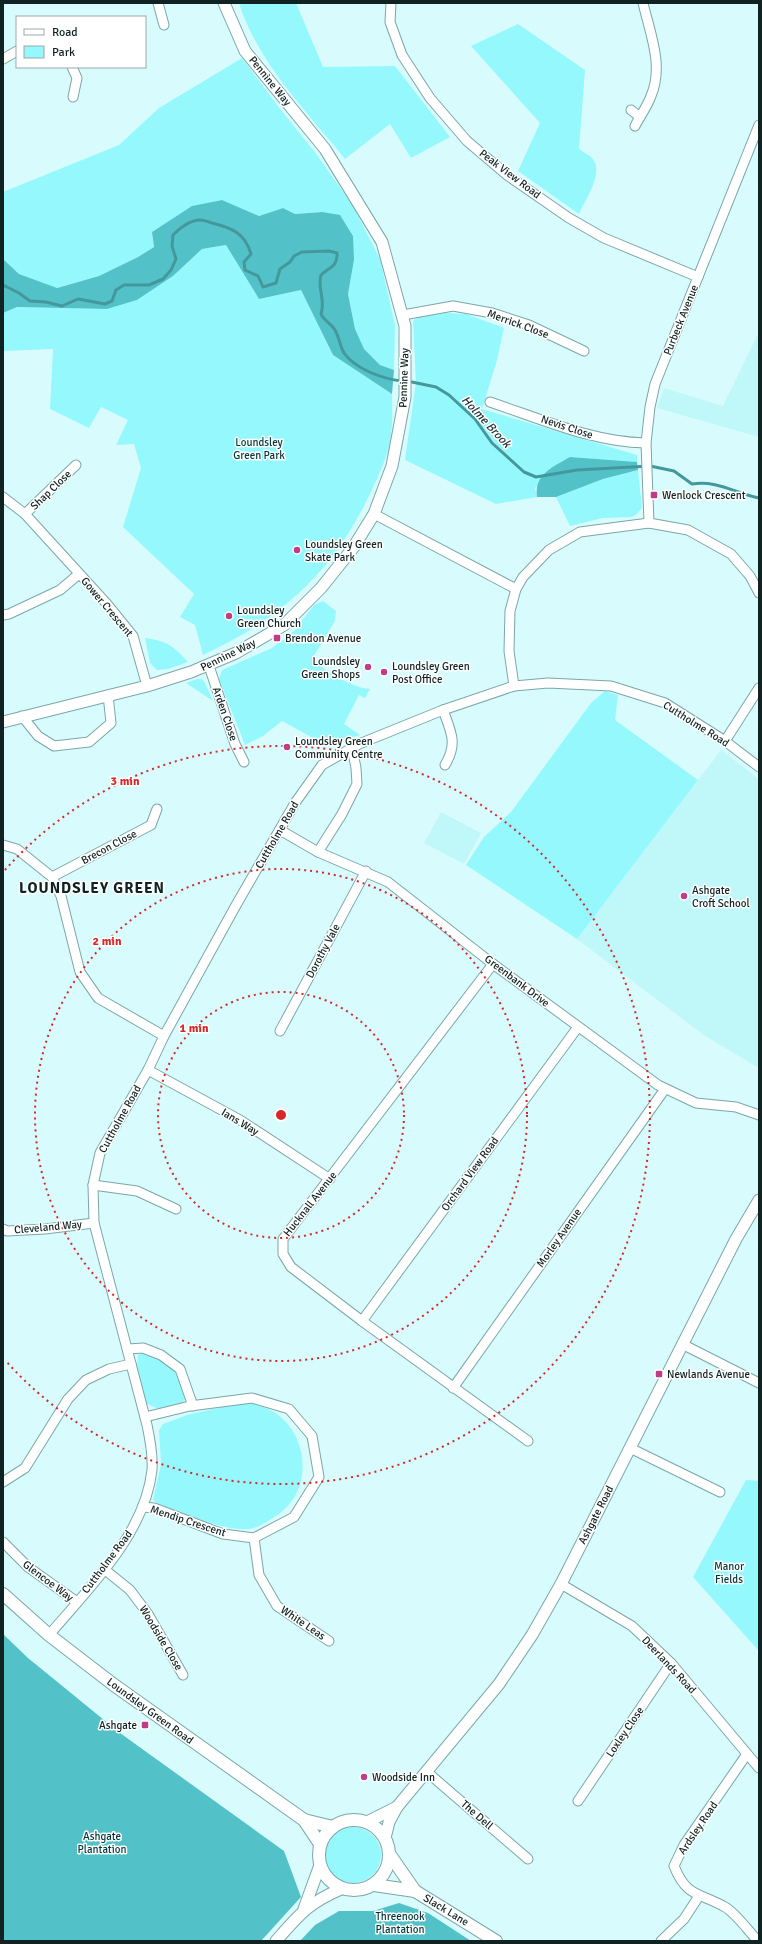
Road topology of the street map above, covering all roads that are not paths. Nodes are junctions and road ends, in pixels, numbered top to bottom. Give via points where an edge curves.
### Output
1 (158, 3) edge
2 (224, 3) edge
3 (391, 3) edge
4 (643, 3) edge
5 (164, 25) dead end
6 (16, 52) edge
7 (3, 59) edge
8 (72, 68) edge
9 (73, 98) dead end
10 (631, 110) dead end
11 (640, 116) junction
12 (759, 125) edge
13 (634, 126) dead end
14 (756, 139) edge
15 (698, 277) junction
16 (403, 315) junction
17 (584, 351) dead end
18 (490, 402) dead end
19 (646, 443) junction
20 (76, 465) dead end
21 (3, 497) edge
22 (25, 514) junction
23 (374, 514) junction
24 (649, 523) junction
25 (79, 574) junction
26 (516, 589) junction
27 (759, 593) edge
28 (3, 615) edge
29 (209, 666) junction
30 (147, 686) junction
31 (514, 686) junction
32 (759, 688) edge
33 (108, 695) junction
34 (443, 710) junction
35 (22, 716) junction
36 (3, 722) edge
37 (725, 741) junction
38 (352, 748) junction
39 (244, 762) dead end
40 (446, 765) dead end
41 (759, 767) edge
42 (157, 809) dead end
43 (280, 830) junction
44 (3, 845) edge
45 (318, 852) junction
46 (366, 871) junction
47 (52, 877) junction
48 (493, 964) junction
49 (578, 1026) junction
50 (280, 1031) dead end
51 (164, 1036) junction
52 (148, 1070) junction
53 (665, 1089) junction
54 (759, 1115) edge
55 (330, 1179) junction
56 (93, 1185) junction
57 (759, 1200) edge
58 (176, 1209) dead end
59 (94, 1223) junction
60 (3, 1229) edge
61 (362, 1321) junction
62 (682, 1344) junction
63 (128, 1349) junction
64 (131, 1364) junction
65 (759, 1383) edge
66 (453, 1388) junction
67 (193, 1406) junction
68 (145, 1417) junction
69 (528, 1441) dead end
70 (630, 1448) junction
71 (3, 1482) edge
72 (720, 1492) dead end
73 (143, 1507) junction
74 (254, 1538) junction
75 (3, 1542) edge
76 (104, 1569) junction
77 (561, 1584) junction
78 (3, 1594) edge
79 (77, 1602) junction
80 (49, 1635) junction
81 (329, 1641) dead end
82 (671, 1663) junction
83 (183, 1675) dead end
84 (747, 1754) junction
85 (759, 1768) edge
86 (427, 1772) junction
87 (578, 1801) dead end
88 (398, 1807) junction
89 (304, 1820) junction
90 (367, 1822) junction
91 (333, 1827) junction
92 (385, 1838) junction
93 (320, 1844) junction
94 (390, 1855) junction
95 (528, 1858) dead end
96 (320, 1865) junction
97 (374, 1885) junction
98 (341, 1889) junction
99 (415, 1891) junction
100 (699, 1896) junction
101 (304, 1909) junction
102 (276, 1941) edge
103 (496, 1941) edge
104 (661, 1941) edge
105 (758, 1941) edge

1 - 5 street
2 - 16 street, Pennine Way via 246,51 325,149 382,242
3 - 15 street, Peak View Road via 390,22 402,55 430,98 467,141 507,175 575,221 604,238
4 - 11 street via 656,59 656,77 652,95
6 - 7 street
8 - 9 street via 77,78
10 - 11 street
11 - 13 street
12 - 14 street, Purbeck Avenue
14 - 15 street, Purbeck Avenue
15 - 19 street, Purbeck Avenue via 655,384
16 - 17 street, Merrick Close via 453,306 492,313 529,325
16 - 23 street, Pennine Way via 405,382 402,417 392,466
18 - 19 street, Nevis Close via 596,437 627,443
19 - 24 street, Purbeck Avenue
20 - 22 street, Shap Close
21 - 22 street, Gower Crescent
22 - 25 street, Gower Crescent
23 - 26 street
23 - 29 street, Pennine Way via 353,548 321,588 284,625
24 - 26 street via 580,532 549,550 523,577
24 - 27 street via 688,530 731,554 750,576
25 - 28 street, Gower Crescent via 60,590
25 - 30 street, Gower Crescent via 133,636
26 - 31 street via 510,611 509,651
29 - 30 street, Pennine Way
29 - 39 street, Arden Close via 234,742
30 - 33 street, Pennine Way
31 - 34 street, Cuttholme Road
31 - 37 street, Cuttholme Road via 548,683 611,686 665,703
32 - 37 street
33 - 35 street, Pennine Way
33 - 35 street via 112,723 89,742 54,746 38,736
34 - 38 street, Cuttholme Road
34 - 40 street via 452,733 452,752
35 - 36 street, Pennine Way
37 - 41 street, Cuttholme Road
38 - 43 street, Cuttholme Road via 322,765 295,803
38 - 45 street via 357,784
42 - 47 street, Brecon Close via 151,825
43 - 45 street, Greenbank Drive
43 - 51 street, Cuttholme Road
44 - 47 street via 17,849
45 - 46 street, Greenbank Drive
46 - 48 street, Greenbank Drive via 388,882
46 - 50 street, Dorothy Vale
47 - 51 street via 61,896 80,972 98,998
48 - 49 street, Greenbank Drive
48 - 55 street, Hucknall Avenue
49 - 53 street, Greenbank Drive
49 - 61 street, Orchard View Road
51 - 52 street, Cuttholme Road
52 - 55 street, Ians Way via 240,1120
52 - 56 street, Cuttholme Road via 100,1153
53 - 54 street, Greenbank Drive via 696,1102 736,1108
53 - 66 street, Morley Avenue
55 - 61 street, Hucknall Avenue via 283,1239 283,1254 291,1267
56 - 58 street via 138,1191
56 - 59 street, Cuttholme Road
57 - 62 street, Ashgate Road
59 - 60 street, Cleveland Way via 45,1229
59 - 63 street, Cuttholme Road
61 - 66 street, Hucknall Avenue
62 - 65 street
62 - 70 street, Ashgate Road
63 - 64 street, Cuttholme Road
63 - 67 street via 143,1348 161,1355 180,1368
64 - 68 street, Cuttholme Road
64 - 71 street via 109,1369 86,1380 68,1400 25,1468
66 - 69 street, Hucknall Avenue
67 - 68 street
67 - 74 street via 252,1398 289,1409 312,1436 319,1477 294,1517
68 - 73 street, Cuttholme Road via 152,1469
70 - 72 street
70 - 77 street, Ashgate Road
73 - 74 street, Mendip Crescent via 154,1508 223,1534
73 - 76 street, Cuttholme Road via 130,1533
74 - 81 street, White Leas via 259,1575 277,1606
75 - 79 street, Glencoe Way via 28,1567
76 - 79 street, Cuttholme Road
76 - 83 street, Woodside Close via 130,1590 148,1614
77 - 82 street, Deerlands Road via 632,1626
77 - 86 street, Ashgate Road via 532,1635 499,1684
78 - 80 main road, Loundsley Green Road
79 - 80 street, Cuttholme Road
80 - 89 main road, Loundsley Green Road via 158,1718
82 - 84 street, Deerlands Road
82 - 87 street, Loxley Close
84 - 85 street, Deerlands Road
84 - 100 street, Ardsley Road via 684,1845 674,1866 681,1882
86 - 88 street, Ashgate Road
86 - 95 street, The Dell
88 - 90 street, Ashgate Road
88 - 92 street, Ashgate Road via 389,1822
89 - 91 main road, Loundsley Green Road
89 - 93 main road, Loundsley Green Road
90 - 91 main road via 350,1820
90 - 92 main road
91 - 93 main road
92 - 94 main road
93 - 96 main road
94 - 97 main road via 386,1872
94 - 99 main road, Slack Lane
96 - 98 main road via 324,1875
96 - 101 street
97 - 98 main road via 358,1891
97 - 99 main road, Slack Lane
98 - 101 street
99 - 103 main road, Slack Lane
100 - 104 street via 684,1919
100 - 105 street, Ardsley Road via 726,1908
101 - 102 street

